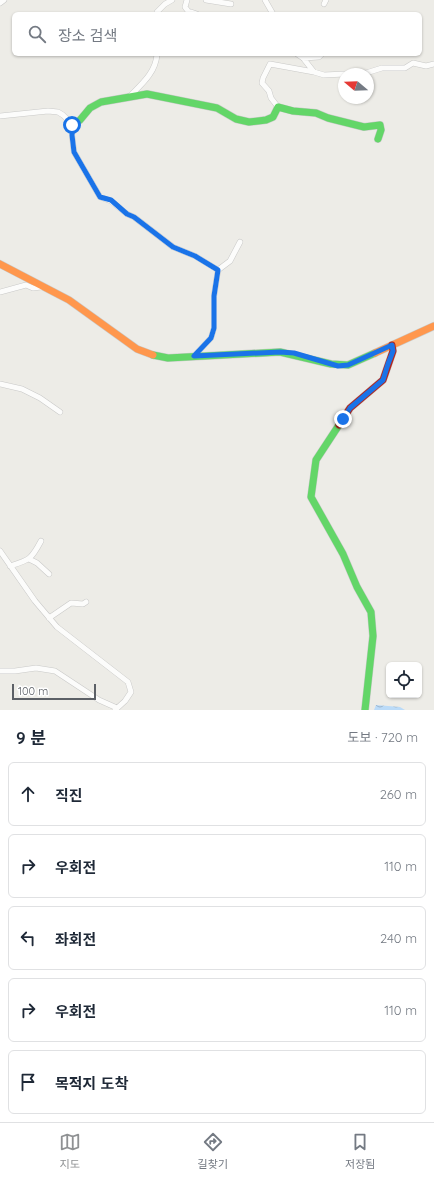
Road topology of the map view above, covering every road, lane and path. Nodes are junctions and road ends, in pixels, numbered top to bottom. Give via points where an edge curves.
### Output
1 (4, 0) edge
2 (172, 0) edge
3 (187, 0) edge
4 (206, 0) edge
5 (265, 0) edge
6 (0, 3) edge
7 (231, 4) dead end
8 (158, 12) edge
9 (191, 12) edge
10 (271, 12) edge
11 (157, 56) edge
12 (300, 56) edge
13 (320, 56) edge
14 (303, 58) junction
15 (434, 64) edge
16 (314, 72) junction
17 (130, 96) junction
18 (278, 107) junction
19 (0, 116) edge
20 (72, 125) junction
21 (378, 139) dead end
22 (240, 242) dead end
23 (0, 264) edge
24 (218, 270) junction
25 (44, 286) junction
26 (0, 292) edge
27 (434, 326) edge
28 (392, 345) junction
29 (194, 356) junction
30 (0, 384) edge
31 (60, 412) dead end
32 (41, 541) dead end
33 (0, 551) edge
34 (29, 558) junction
35 (10, 566) junction
36 (49, 574) dead end
37 (86, 602) dead end
38 (50, 618) junction
39 (0, 671) edge
40 (116, 709) edge
41 (365, 710) edge

1 - 6 street
2 - 8 street
3 - 9 street via 185,7
4 - 7 street
5 - 10 street
11 - 17 street via 150,74
12 - 14 street
13 - 14 street
14 - 16 street
15 - 16 street via 426,66 414,63 405,68 382,68 366,73 324,75
16 - 18 street via 270,64 262,83
17 - 18 street via 154,94 217,108 236,119 249,122 273,117
17 - 20 street via 102,102 90,108
18 - 21 street via 322,115 364,127 380,125
19 - 20 street via 48,110 63,115
20 - 24 street via 74,152 100,197 111,200 173,247
22 - 24 street via 230,261
23 - 25 street
24 - 29 street via 214,296 214,328 211,338
25 - 26 street via 33,288 26,285
25 - 29 street via 69,300 137,349 168,358
27 - 28 street
28 - 29 street via 348,365 338,366 294,353 280,352
28 - 41 street via 393,351 383,380 350,408 316,460 311,497 343,554 371,612 373,636
30 - 31 street via 22,389
32 - 34 street
33 - 35 street
34 - 35 street
34 - 36 street
35 - 38 street
37 - 38 street via 71,603
38 - 40 street via 57,627 128,682 131,692 126,701
39 - 40 street via 36,668 55,671

